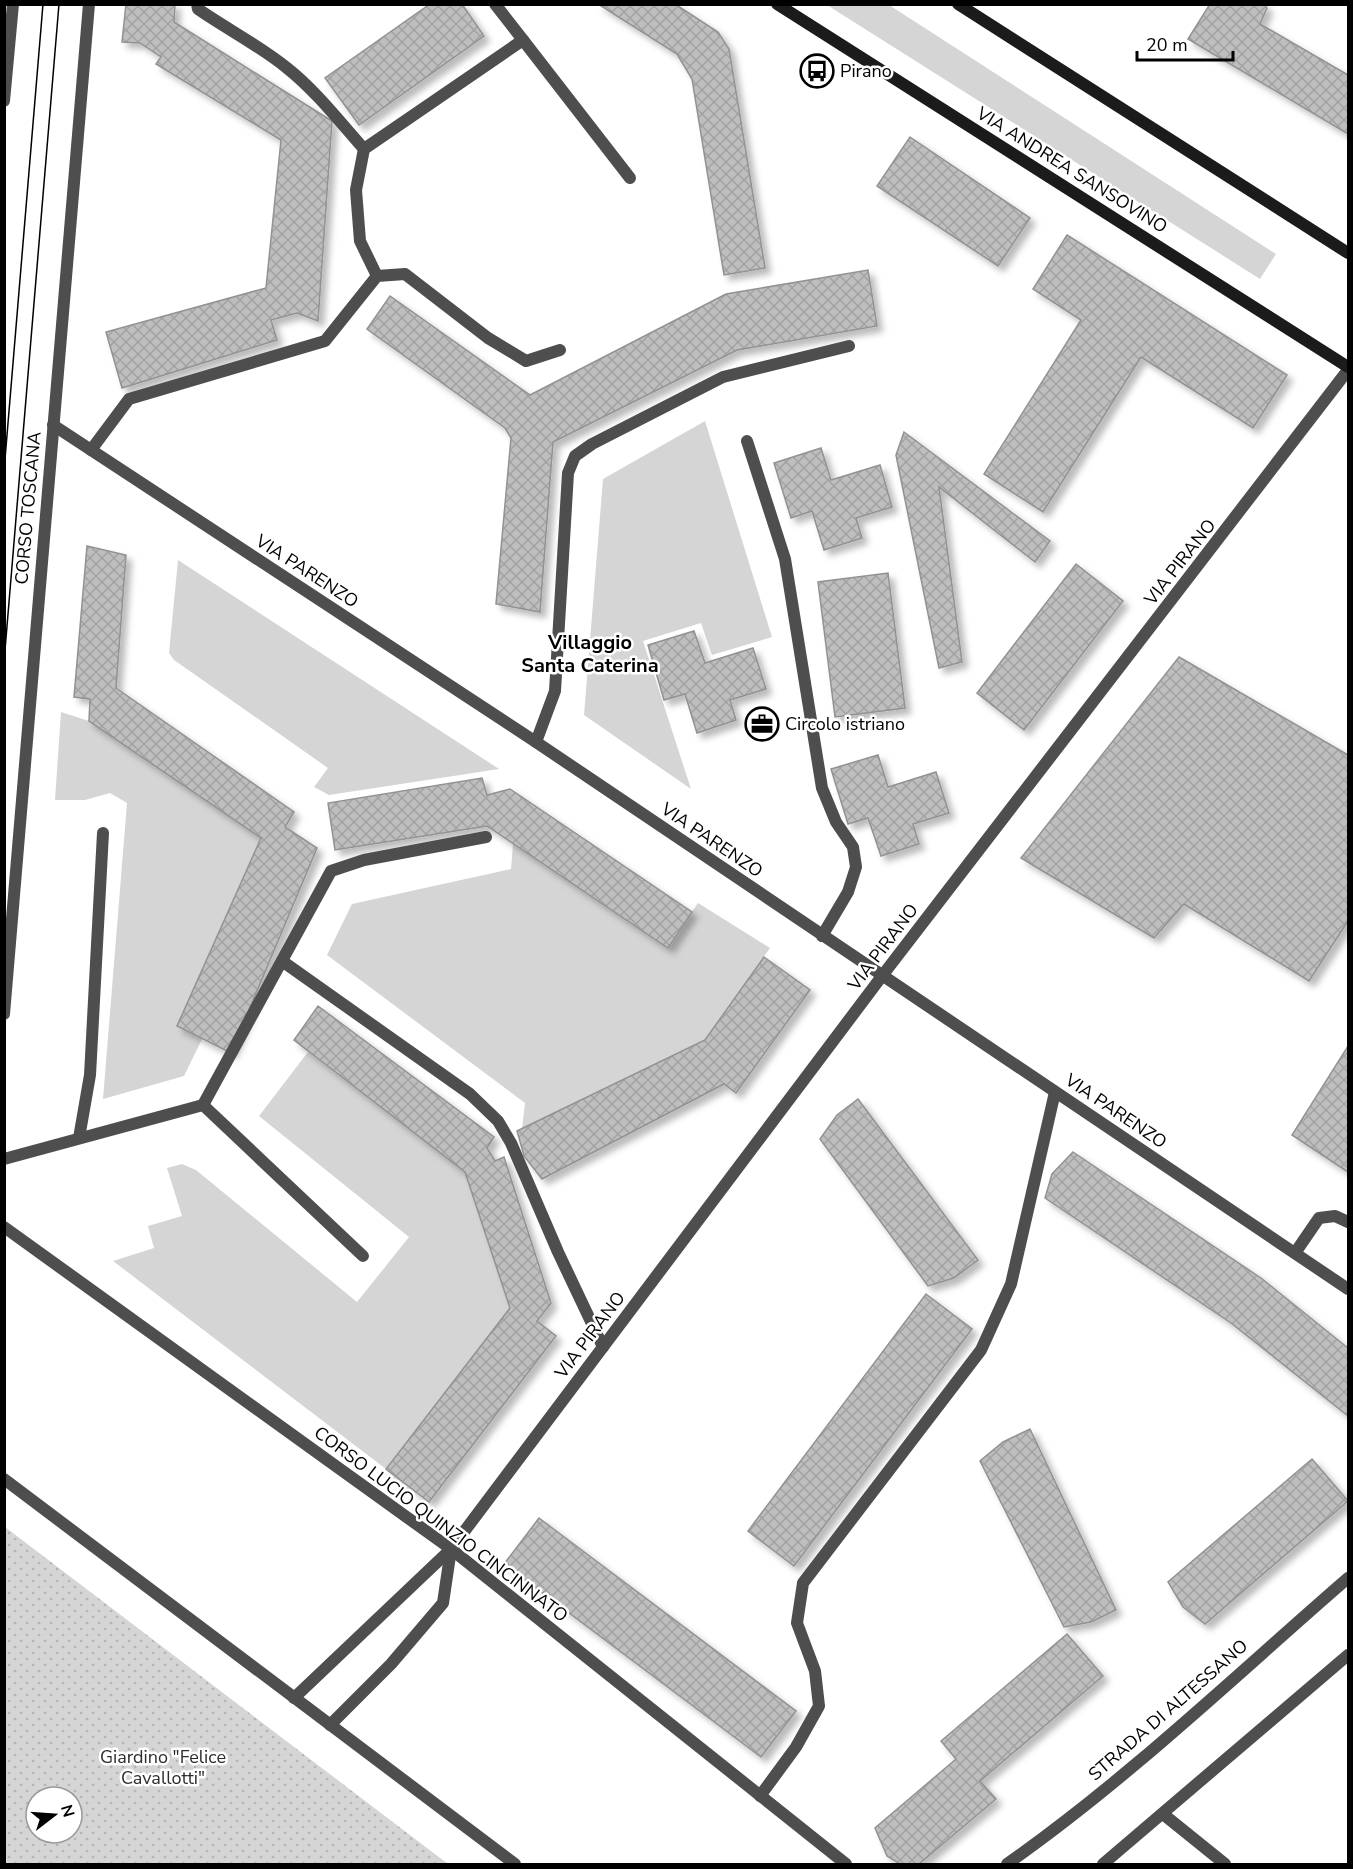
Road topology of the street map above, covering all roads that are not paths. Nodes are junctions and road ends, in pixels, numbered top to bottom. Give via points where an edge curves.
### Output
1 (13, 4) edge
2 (89, 4) edge
3 (197, 4) edge
4 (495, 4) edge
5 (777, 4) edge
6 (958, 4) edge
7 (523, 40) junction
8 (4, 101) edge
9 (363, 149) junction
10 (630, 178) dead end
11 (1348, 253) edge
12 (377, 276) junction
13 (849, 346) dead end
14 (560, 350) dead end
15 (1348, 368) edge
16 (53, 425) junction
17 (747, 441) dead end
18 (92, 450) junction
19 (536, 742) junction
20 (103, 833) dead end
21 (486, 837) dead end
22 (822, 936) junction
23 (282, 961) junction
24 (882, 976) junction
25 (4, 1014) edge
26 (1055, 1092) junction
27 (202, 1105) junction
28 (79, 1138) junction
29 (4, 1159) edge
30 (1348, 1222) edge
31 (4, 1227) edge
32 (1295, 1253) junction
33 (363, 1256) dead end
34 (1348, 1289) edge
35 (603, 1347) junction
36 (4, 1479) edge
37 (451, 1550) junction
38 (1348, 1578) edge
39 (1348, 1654) edge
40 (294, 1698) junction
41 (330, 1725) junction
42 (760, 1796) junction
43 (1163, 1814) junction
44 (515, 1864) edge
45 (846, 1864) edge
46 (1006, 1864) edge
47 (1103, 1864) edge
48 (1225, 1864) edge

1 - 8 street
2 - 16 street, CORSO TOSCANA
3 - 9 street via 198,9 286,67
4 - 7 street
5 - 15 main road, VIA ANDREA SANSOVINO
6 - 11 main road
7 - 9 street
7 - 10 street
9 - 12 street via 356,189 360,240
12 - 14 street via 405,274 488,338 526,361
12 - 18 street via 325,341 129,399
13 - 19 street via 723,378 575,456 568,473 555,691
15 - 24 street, VIA PIRANO
16 - 18 street, VIA PARENZO
16 - 25 street, CORSO TOSCANA
17 - 22 street via 785,559 822,788 836,822 853,847 856,867 848,892
18 - 19 street, VIA PARENZO
19 - 22 street, VIA PARENZO
20 - 28 street via 90,1075
21 - 23 street via 364,860 332,871
22 - 24 street, VIA PARENZO
23 - 27 street
23 - 35 street via 470,1094 498,1121
24 - 26 street, VIA PARENZO
24 - 35 street, VIA PIRANO
26 - 32 street, VIA PARENZO
26 - 42 street via 1011,1284 981,1350 802,1583 797,1623 815,1671 819,1706 796,1747
27 - 28 street
27 - 33 street
28 - 29 street
30 - 32 street via 1335,1216 1318,1218
31 - 37 street, CORSO LUCIO QUINZIO CINCINNATO
32 - 34 street, VIA PARENZO
35 - 37 street, VIA PIRANO
36 - 40 street
37 - 40 street, VIA PIRANO
37 - 41 street via 443,1603 391,1664
37 - 42 street, CORSO LUCIO QUINZIO CINCINNATO
38 - 46 street, STRADA DI ALTESSANO via 1105,1789
39 - 43 street
40 - 41 street
41 - 44 street
42 - 45 street, CORSO LUCIO QUINZIO CINCINNATO
43 - 47 street
43 - 48 street

